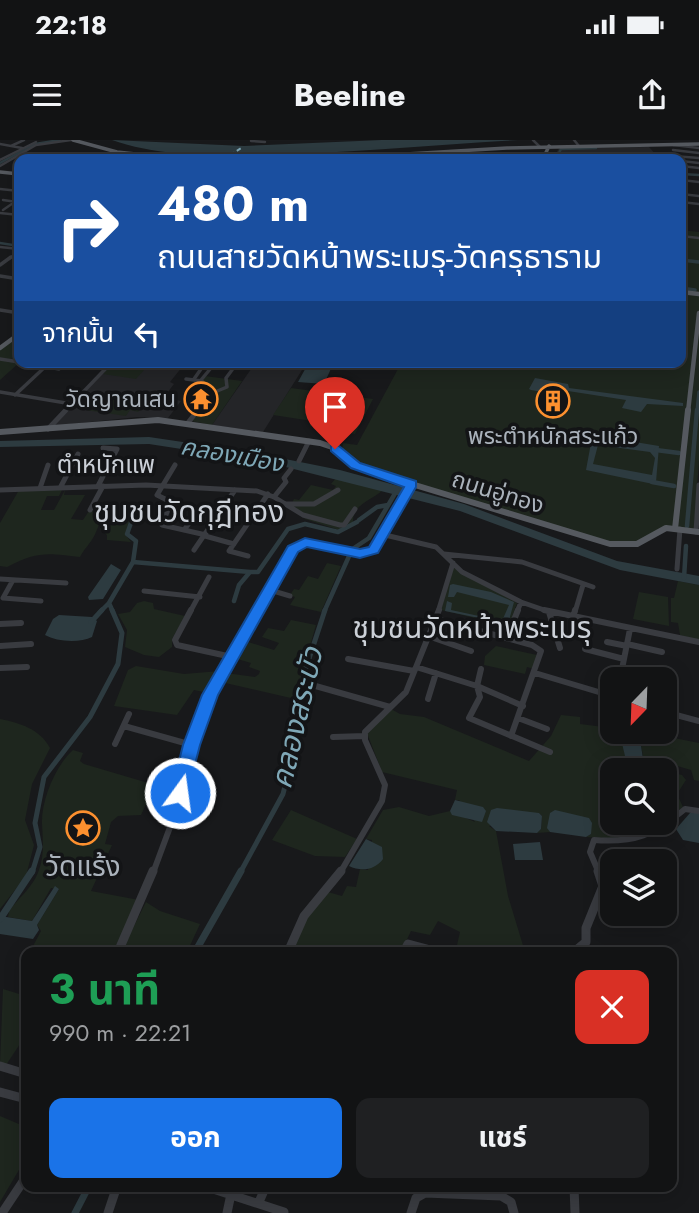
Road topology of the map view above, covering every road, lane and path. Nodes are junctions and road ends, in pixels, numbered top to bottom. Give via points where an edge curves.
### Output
1 (10, 140) edge
2 (24, 140) edge
3 (50, 140) edge
4 (72, 140) edge
5 (533, 140) edge
6 (574, 140) edge
7 (251, 141) edge
8 (272, 141) edge
9 (1, 142) edge
10 (245, 145) dead end
11 (671, 145) junction
12 (9, 146) junction
13 (540, 146) junction
14 (552, 146) junction
15 (579, 146) junction
16 (22, 148) junction
17 (507, 148) junction
18 (0, 149) edge
19 (673, 150) dead end
20 (17, 151) junction
21 (699, 151) edge
22 (443, 152) joint
23 (23, 154) edge
24 (134, 154) edge
25 (403, 154) edge
26 (423, 154) joint
27 (512, 154) dead end
28 (548, 154) edge
29 (0, 160) edge
30 (0, 189) edge
31 (9, 190) junction
32 (14, 190) edge
33 (1, 198) edge
34 (14, 254) edge
35 (0, 265) edge
36 (699, 313) edge
37 (14, 335) edge
38 (0, 347) edge
39 (44, 368) edge
40 (55, 368) edge
41 (107, 368) edge
42 (211, 368) edge
43 (60, 369) dead end
44 (201, 369) dead end
45 (232, 370) dead end
46 (186, 379) dead end
47 (194, 379) junction
48 (201, 380) junction
49 (0, 392) edge
50 (210, 394) junction
51 (15, 395) junction
52 (72, 404) junction
53 (187, 424) junction
54 (48, 429) junction
55 (0, 432) edge
56 (309, 441) junction
57 (103, 447) dead end
58 (78, 454) dead end
59 (94, 460) dead end
60 (111, 460) junction
61 (299, 461) dead end
62 (48, 465) dead end
63 (175, 465) dead end
64 (290, 469) dead end
65 (89, 472) dead end
66 (105, 472) junction
67 (410, 485) junction
68 (699, 485) edge
69 (101, 486) junction
70 (163, 486) junction
71 (40, 488) junction
72 (60, 488) junction
73 (0, 490) edge
74 (235, 490) junction
75 (338, 490) dead end
76 (271, 496) junction
77 (288, 505) junction
78 (355, 509) dead end
79 (90, 510) dead end
80 (193, 518) dead end
81 (678, 529) junction
82 (184, 530) junction
83 (697, 532) edge
84 (385, 535) junction
85 (206, 536) junction
86 (234, 544) junction
87 (194, 550) dead end
88 (444, 554) junction
89 (248, 556) dead end
90 (453, 563) junction
91 (677, 569) dead end
92 (209, 578) dead end
93 (0, 579) edge
94 (13, 580) junction
95 (66, 583) dead end
96 (583, 585) junction
97 (593, 587) dead end
98 (144, 590) dead end
99 (270, 590) junction
100 (290, 596) dead end
101 (200, 597) junction
102 (41, 601) dead end
103 (521, 603) junction
104 (549, 612) junction
105 (436, 618) junction
106 (573, 618) junction
107 (21, 623) dead end
108 (0, 624) edge
109 (630, 629) junction
110 (428, 636) junction
111 (507, 637) junction
112 (607, 642) dead end
113 (699, 642) edge
114 (31, 644) dead end
115 (627, 645) junction
116 (0, 646) edge
117 (560, 648) dead end
118 (585, 649) dead end
119 (471, 651) dead end
120 (662, 652) dead end
121 (232, 657) junction
122 (348, 659) dead end
123 (624, 659) junction
124 (27, 667) dead end
125 (622, 667) edge
126 (0, 668) edge
127 (415, 669) junction
128 (481, 669) dead end
129 (436, 673) junction
130 (535, 673) junction
131 (312, 685) dead end
132 (477, 686) junction
133 (600, 692) edge
134 (428, 699) dead end
135 (523, 706) junction
136 (390, 707) junction
137 (129, 714) dead end
138 (677, 715) edge
139 (518, 718) junction
140 (699, 721) edge
141 (124, 726) junction
142 (547, 729) dead end
143 (365, 736) junction
144 (511, 736) junction
145 (333, 737) dead end
146 (115, 744) dead end
147 (192, 745) junction
148 (550, 752) dead end
149 (699, 811) edge
150 (120, 947) edge
151 (290, 947) edge
152 (580, 947) edge
153 (0, 1066) edge
154 (21, 1072) edge
155 (0, 1092) edge
156 (21, 1098) edge
157 (21, 1184) edge
158 (115, 1192) edge
159 (225, 1192) edge
160 (264, 1192) edge
161 (574, 1192) edge
162 (232, 1194) junction
163 (260, 1202) junction
164 (2, 1213) edge
165 (108, 1213) edge
166 (228, 1213) edge
167 (284, 1213) edge
168 (411, 1213) edge
169 (514, 1213) edge
170 (575, 1213) edge

1 - 9 street
2 - 12 street
3 - 16 street
4 - 23 street via 36,145
4 - 24 main road
5 - 13 street
6 - 15 street
7 - 8 street
7 - 10 street
9 - 12 street
11 - 15 main road
11 - 21 main road
11 - 21 street
12 - 16 street
13 - 14 main road
13 - 17 main road
14 - 15 main road
14 - 28 main road
16 - 20 street
17 - 22 main road
17 - 27 street
18 - 20 street
19 - 21 street
20 - 29 street
22 - 26 main road
25 - 26 main road
30 - 31 street
31 - 32 street
31 - 33 street
34 - 35 street
36 - 81 main road
37 - 38 main road
39 - 51 street
40 - 43 street
41 - 52 street
42 - 48 street
44 - 47 street
45 - 50 street via 225,380 227,387
46 - 47 street
47 - 48 street
48 - 50 street
49 - 51 street
50 - 53 street
51 - 52 street
52 - 54 street
53 - 54 main road, ถนนอู่ทอง via 136,419
53 - 56 main road, ถนนอู่ทอง
54 - 55 main road, ถนนอู่ทอง
56 - 61 street
56 - 67 main road, ถนนอู่ทอง via 335,449 362,468
57 - 60 street via 117,449
58 - 72 street
59 - 60 street
60 - 66 street
62 - 71 street
63 - 70 street
64 - 76 street via 286,482
65 - 66 street
66 - 69 street
67 - 81 main road, ถนนอู่ทอง via 610,544 630,546 659,531
67 - 84 street
68 - 83 street
69 - 70 street
69 - 72 street
69 - 79 street
70 - 74 street
70 - 82 street via 157,495 171,502 162,525
71 - 72 street
71 - 73 street
74 - 76 street
74 - 85 street
75 - 77 street via 314,504
76 - 77 street
76 - 86 street
77 - 78 street via 303,515 340,525
80 - 82 street
81 - 83 main road
81 - 91 street
82 - 85 street
84 - 88 street via 436,547
84 - 99 street via 378,547 367,553 297,545
85 - 86 street
85 - 87 street
86 - 89 street via 229,551
88 - 90 street
88 - 96 street via 522,562
90 - 103 street
90 - 105 street
92 - 101 street
93 - 94 street
94 - 95 street
94 - 102 street via 3,598
96 - 97 street
96 - 106 street
98 - 101 street
99 - 100 street
99 - 121 street
101 - 121 street via 177,645
103 - 104 street
103 - 111 street
104 - 106 street
104 - 117 street
105 - 110 street
105 - 111 street
106 - 109 street
107 - 108 street
109 - 113 street
109 - 115 street
110 - 119 street
110 - 127 street
111 - 130 street via 539,648
112 - 115 street
114 - 116 street
115 - 120 street
115 - 123 street
118 - 123 street
121 - 147 street via 210,695
122 - 127 street
123 - 125 street
124 - 126 street
127 - 129 street
127 - 136 street via 406,692
128 - 132 street
129 - 132 street
129 - 134 street
130 - 133 street
130 - 135 street
131 - 136 street
132 - 135 street
132 - 144 street via 480,697 469,718
135 - 139 street
136 - 143 street via 369,725
137 - 141 street
138 - 140 street
139 - 142 street
139 - 144 street
141 - 146 street
141 - 147 street
143 - 145 street
143 - 151 street via 385,785 382,801 338,876 304,916
144 - 148 street
147 - 150 street via 176,811
149 - 152 street via 685,810 632,842 594,840 591,857 603,886 586,928 586,942
153 - 154 street
155 - 156 street
157 - 164 street
158 - 165 street
159 - 162 street
160 - 163 street
161 - 170 street
162 - 163 street
162 - 166 street
163 - 167 street
168 - 169 street via 416,1198 425,1194 501,1196 511,1202

